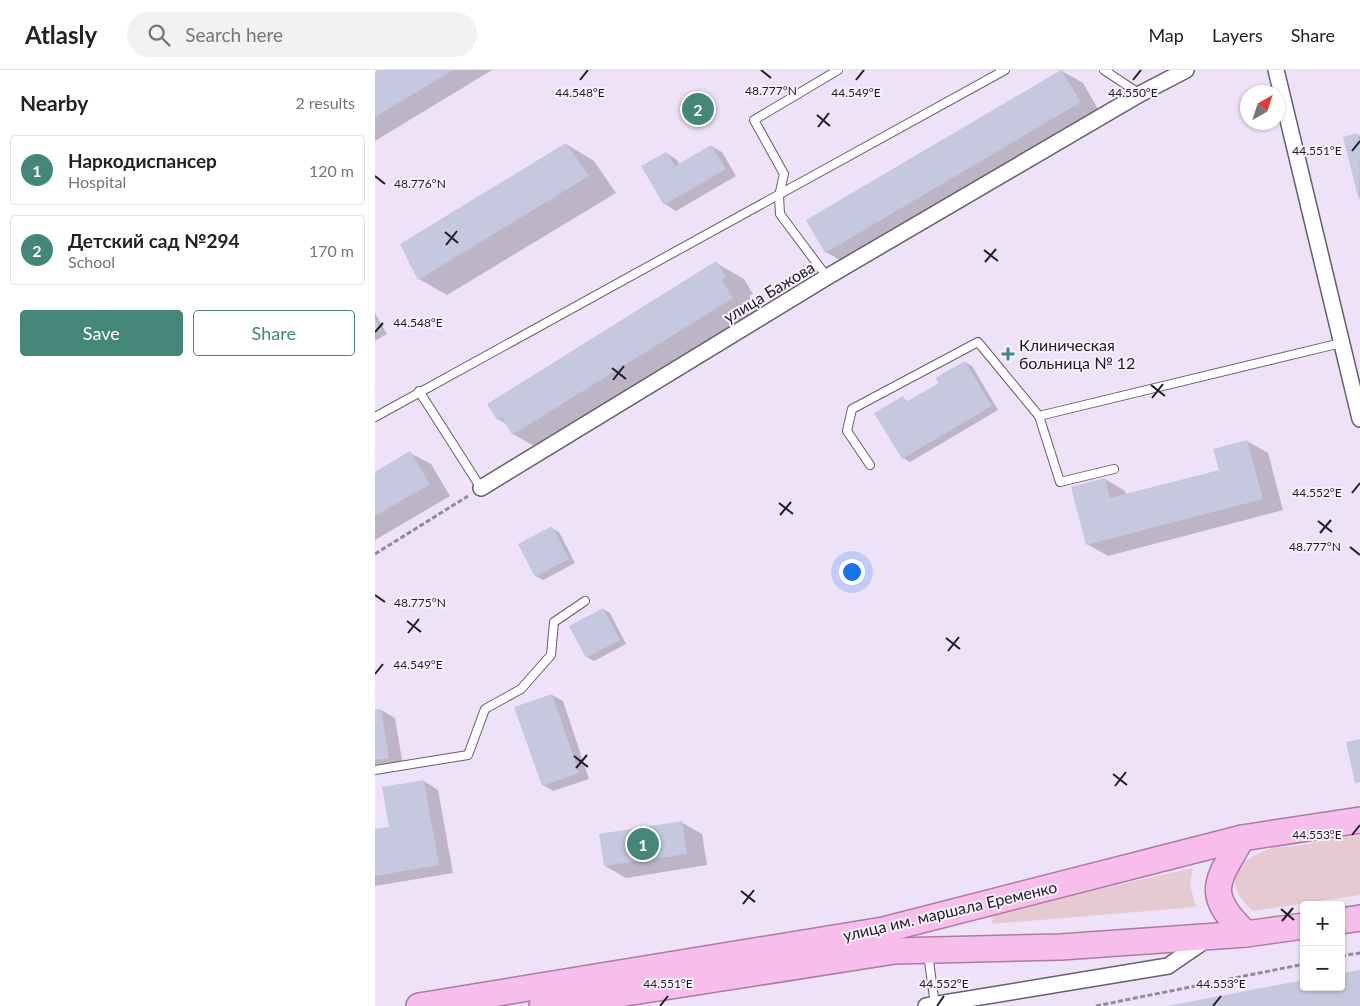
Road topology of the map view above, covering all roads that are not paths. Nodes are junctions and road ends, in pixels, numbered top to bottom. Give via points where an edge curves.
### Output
1 (838, 70) edge
2 (1005, 70) edge
3 (1104, 70) edge
4 (1186, 70) edge
5 (1276, 70) edge
6 (1140, 94) junction
7 (779, 196) junction
8 (827, 277) junction
9 (1341, 342) junction
10 (419, 391) junction
11 (1039, 416) junction
12 (375, 417) edge
13 (1360, 419) edge
14 (870, 465) dead end
15 (1114, 469) dead end
16 (481, 488) joint
17 (585, 601) dead end
18 (375, 770) edge
19 (1360, 820) edge
20 (1242, 838) junction
21 (1360, 918) edge
22 (1345, 920) edge
23 (1300, 927) edge
24 (1246, 934) junction
25 (1211, 937) junction
26 (928, 950) junction
27 (931, 1005) edge
28 (419, 1006) edge
29 (542, 1006) edge

1 - 7 lane via 754,120 784,174
2 - 7 lane
3 - 6 lane
4 - 6 street, улица Бажова
5 - 9 street
6 - 8 street, улица Бажова
7 - 8 lane via 780,214
7 - 10 lane
8 - 16 street, улица Бажова
9 - 11 lane
9 - 13 street
10 - 12 lane
10 - 16 lane
11 - 14 lane via 978,342 852,409 847,431
11 - 15 lane via 1060,482
17 - 18 lane via 554,622 551,654 521,690 485,709 468,755
19 - 20 highway, улица им. маршала Еременко
20 - 24 highway via 1222,873 1218,895 1227,915
20 - 28 highway, улица им. маршала Еременко via 883,930
21 - 22 highway
23 - 24 highway, улица им. маршала Еременко
24 - 25 highway, улица им. маршала Еременко
25 - 26 highway, улица им. маршала Еременко via 1061,947
25 - 27 street via 1168,966
26 - 27 lane
26 - 29 highway, улица им. маршала Еременко via 895,951

